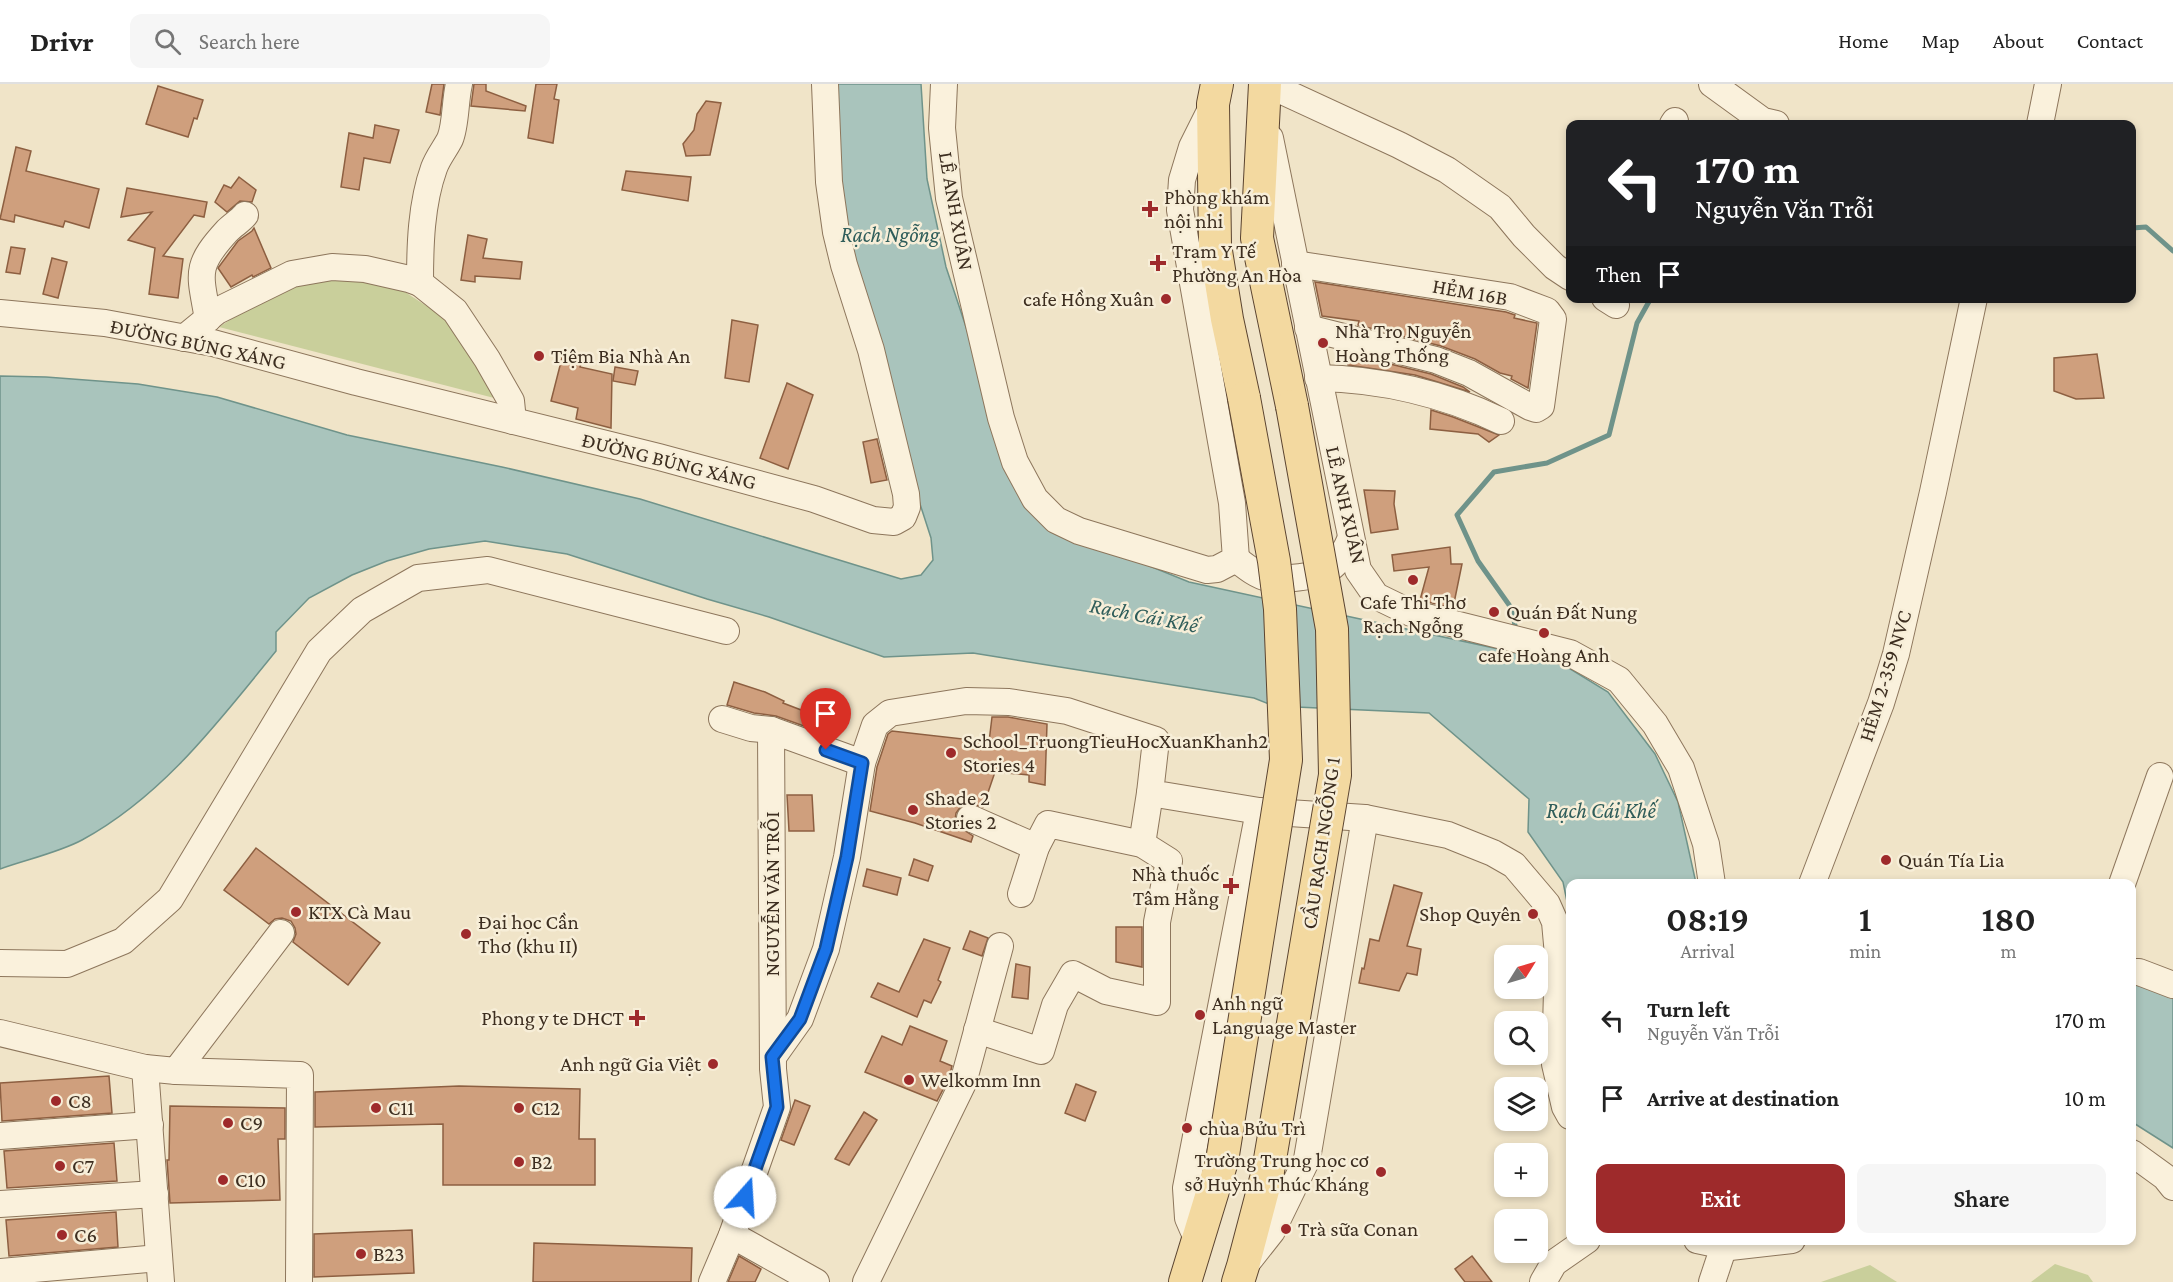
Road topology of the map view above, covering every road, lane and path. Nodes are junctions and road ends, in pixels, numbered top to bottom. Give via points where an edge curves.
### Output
1 (459, 84) edge
2 (825, 84) edge
3 (944, 84) edge
4 (1712, 84) edge
5 (2048, 84) edge
6 (1265, 92) edge
7 (1215, 94) edge
8 (1762, 120) edge
9 (2041, 120) edge
10 (245, 215) dead end
11 (1295, 264) junction
12 (1566, 274) edge
13 (420, 284) junction
14 (1973, 303) edge
15 (0, 313) edge
16 (208, 319) junction
17 (1308, 328) junction
18 (184, 338) junction
19 (1318, 378) junction
20 (513, 421) junction
21 (1501, 421) dead end
22 (1351, 538) junction
23 (1236, 559) junction
24 (726, 631) dead end
25 (722, 719) dead end
26 (771, 730) junction
27 (862, 763) junction
28 (2160, 776) dead end
29 (1150, 793) junction
30 (1259, 811) junction
31 (970, 818) dead end
32 (1365, 818) junction
33 (1142, 844) junction
34 (1036, 847) junction
35 (1711, 879) edge
36 (1814, 879) edge
37 (2124, 879) edge
38 (1021, 894) dead end
39 (281, 933) dead end
40 (1000, 946) dead end
41 (0, 963) edge
42 (2136, 972) edge
43 (2173, 985) edge
44 (977, 1030) junction
45 (0, 1033) edge
46 (772, 1057) junction
47 (146, 1068) junction
48 (176, 1071) junction
49 (1566, 1109) edge
50 (150, 1125) junction
51 (0, 1136) edge
52 (2136, 1156) edge
53 (2173, 1186) edge
54 (155, 1194) junction
55 (0, 1204) edge
56 (732, 1235) junction
57 (1198, 1241) junction
58 (1580, 1245) edge
59 (1720, 1245) edge
60 (1748, 1245) edge
61 (1724, 1246) junction
62 (160, 1270) edge
63 (0, 1272) edge
64 (1240, 1274) edge
65 (299, 1282) edge
66 (712, 1282) edge
67 (816, 1282) edge
68 (866, 1282) edge
69 (1185, 1282) edge
70 (1543, 1282) edge
71 (1712, 1282) edge

1 - 13 street via 450,138 433,170 428,195 420,239
2 - 20 street, ĐƯỜNG BÚNG XÁNG via 829,182 836,232 871,350 906,494 903,517 894,522 873,520 814,499
3 - 23 street, LÊ ANH XUÂN via 942,128 949,198 1001,418 1015,462 1035,499 1056,520 1079,531 1207,570
4 - 8 street
5 - 9 street
6 - 11 street, LÊ ANH XUÂN
6 - 12 street via 1399,145 1447,170 1500,207 1524,236
6 - 64 main road, CẦU RẠCH NGỖNG 1, bridge via 1257,238 1332,629 1335,775 1268,1171
7 - 23 street via 1182,180 1180,210 1232,503
7 - 57 main road, bridge via 1215,245 1274,561 1280,609 1286,760 1222,1161
10 - 16 street via 208,253 202,265
11 - 17 street, LÊ ANH XUÂN
11 - 17 street, HẺM 16B via 1510,297 1547,311 1553,319 1541,406 1530,407 1469,373 1436,360
13 - 16 street via 365,269 332,267 292,274
13 - 20 street via 455,311 511,401
14 - 36 street, HẺM 2-359 NVC via 1896,654
15 - 18 street, ĐƯỜNG BÚNG XÁNG via 105,323
16 - 18 street
17 - 19 street, LÊ ANH XUÂN
18 - 20 street, ĐƯỜNG BÚNG XÁNG
19 - 21 street via 1362,380 1453,400
19 - 22 street, LÊ ANH XUÂN
22 - 23 street via 1345,552 1327,571 1298,578 1267,578
22 - 35 street, LÊ ANH XUÂN via 1358,570 1376,596 1411,614 1570,653 1619,680 1655,724 1681,768 1706,844
24 - 41 street via 488,570 418,578 362,610 319,651 162,906 123,941 67,964
25 - 26 street
26 - 27 street
26 - 46 street, NGUYỄN VĂN TRỖI
27 - 29 street, NGUYỄN VĂN TRỖI via 875,725 890,712 966,701 1009,702 1067,711 1156,740
27 - 46 street, NGUYỄN VĂN TRỖI via 847,857 826,949 800,1019
28 - 37 street
29 - 30 street
29 - 33 street
30 - 32 street
30 - 57 street via 1186,1188 1188,1218
31 - 34 street
32 - 49 street via 1448,835 1493,852 1514,866 1547,904 1555,922 1558,955 1555,1064
32 - 64 street via 1307,1159 1272,1231
33 - 34 street via 1048,824
33 - 44 street via 1169,861 1157,922 1157,1002 1106,991 1073,974 1055,1005 1041,1051
34 - 38 street
39 - 48 street
40 - 44 street
42 - 43 street
44 - 68 street via 963,1083
45 - 47 street
46 - 56 street, NGUYỄN VĂN TRỖI via 777,1107
47 - 48 street
47 - 50 street
48 - 65 street via 300,1075
50 - 51 street
50 - 54 street
52 - 53 street
54 - 55 street
54 - 62 street
56 - 66 street, NGUYỄN VĂN TRỖI
56 - 67 street
57 - 69 main road
58 - 70 street via 1554,1263
59 - 61 street
60 - 61 street
61 - 71 street
62 - 63 street

